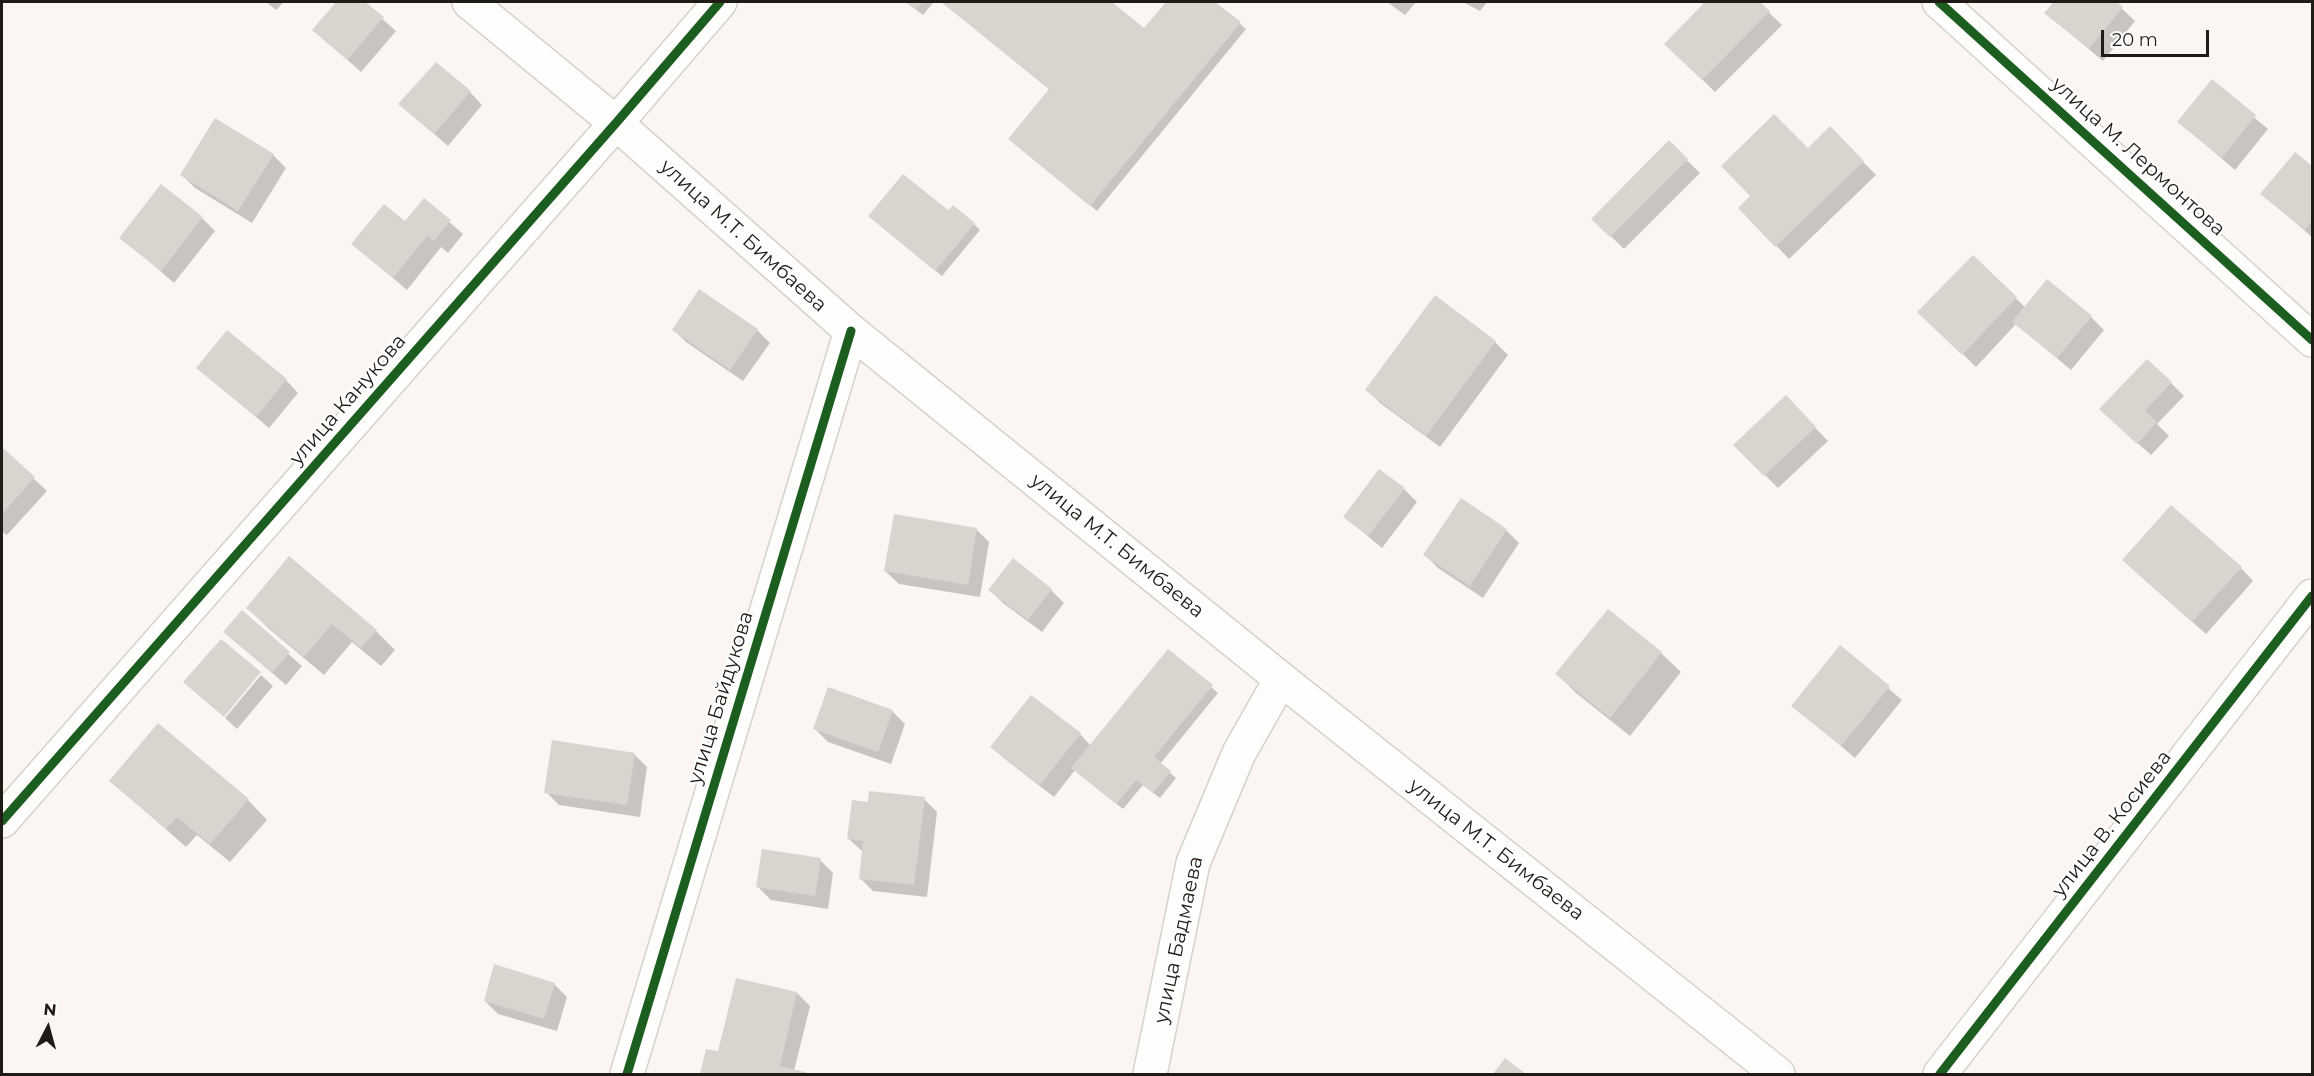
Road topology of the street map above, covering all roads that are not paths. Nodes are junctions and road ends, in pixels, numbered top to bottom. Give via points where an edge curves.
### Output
1 (469, 2) edge
2 (720, 2) edge
3 (1939, 2) edge
4 (616, 123) junction
5 (851, 332) junction
6 (2313, 340) edge
7 (2313, 596) edge
8 (1281, 679) junction
9 (2, 821) edge
10 (627, 1074) edge
11 (1150, 1074) edge
12 (1778, 1074) edge
13 (1940, 1074) edge

1 - 4 street, улица М.Т. Бимбаева
2 - 4 street, улица Канукова
3 - 6 street, улица М. Лермонтова
4 - 5 street, улица М.Т. Бимбаева
4 - 9 street, улица Канукова
5 - 8 street, улица М.Т. Бимбаева
5 - 10 street, улица Байдукова
7 - 13 street, улица В. Косиева
8 - 11 street, улица Бадмаева via 1239,753 1193,863
8 - 12 street, улица М.Т. Бимбаева

